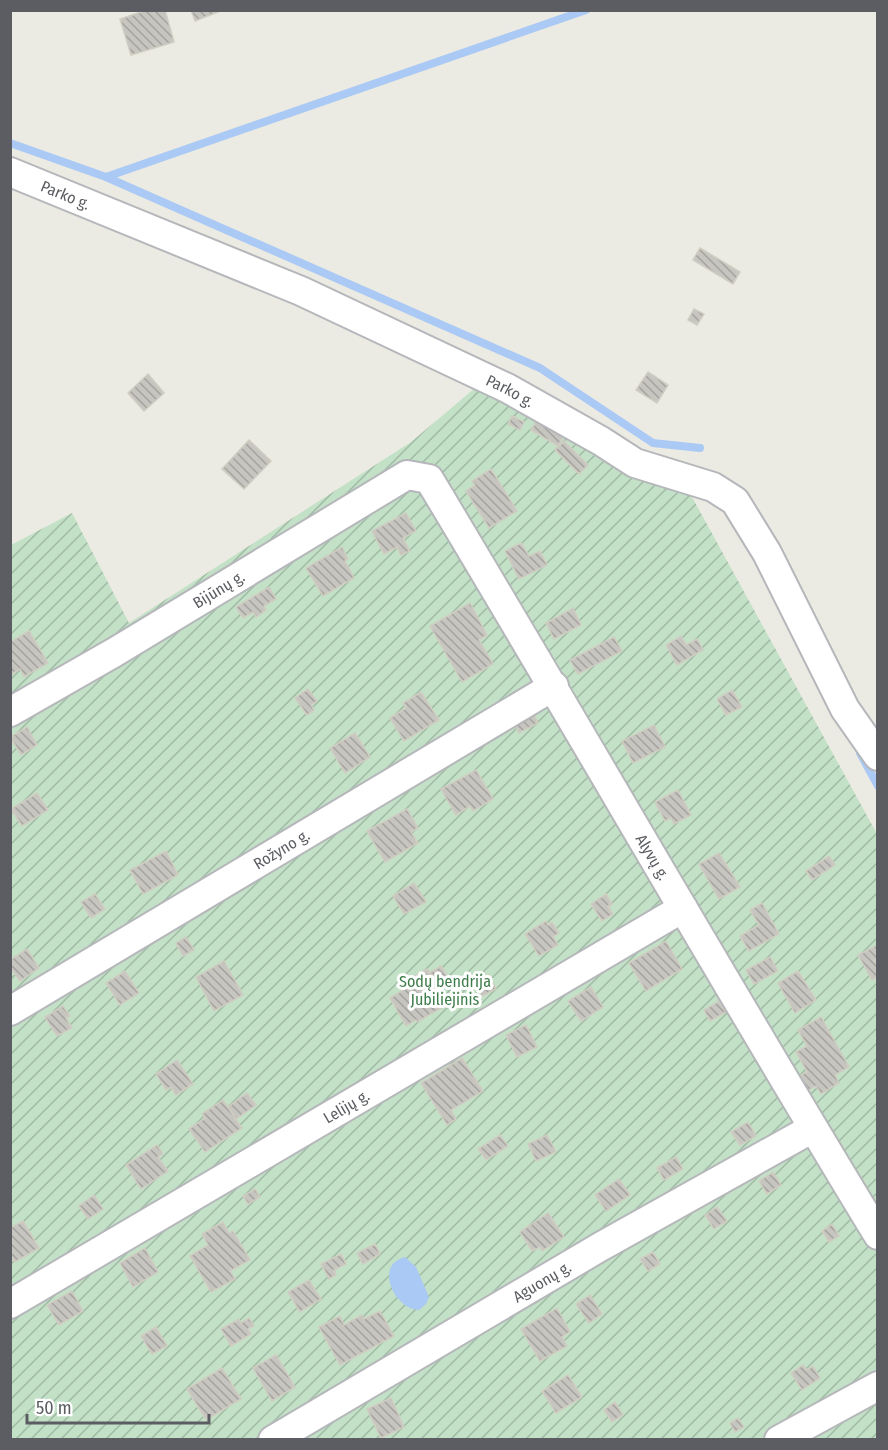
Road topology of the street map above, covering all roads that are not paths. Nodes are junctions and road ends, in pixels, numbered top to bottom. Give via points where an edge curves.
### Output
1 (10, 172) edge
2 (429, 479) joint
3 (554, 686) junction
4 (10, 712) edge
5 (878, 756) edge
6 (683, 908) junction
7 (10, 1011) edge
8 (813, 1128) junction
9 (878, 1235) edge
10 (10, 1304) edge
11 (878, 1386) edge
12 (273, 1440) edge
13 (779, 1440) edge

1 - 5 street, Parko g. via 302,291 507,388 634,462 713,487 735,501 767,553 844,709
2 - 3 street, Alyvų g.
2 - 4 street, Bijūnų g. via 407,476
3 - 6 street, Alyvų g.
3 - 7 street, Rožyno g.
6 - 8 street, Alyvų g.
6 - 10 street, Lelijų g.
8 - 9 street, Alyvų g.
8 - 12 street, Aguonų g. via 600,1247
11 - 13 street

